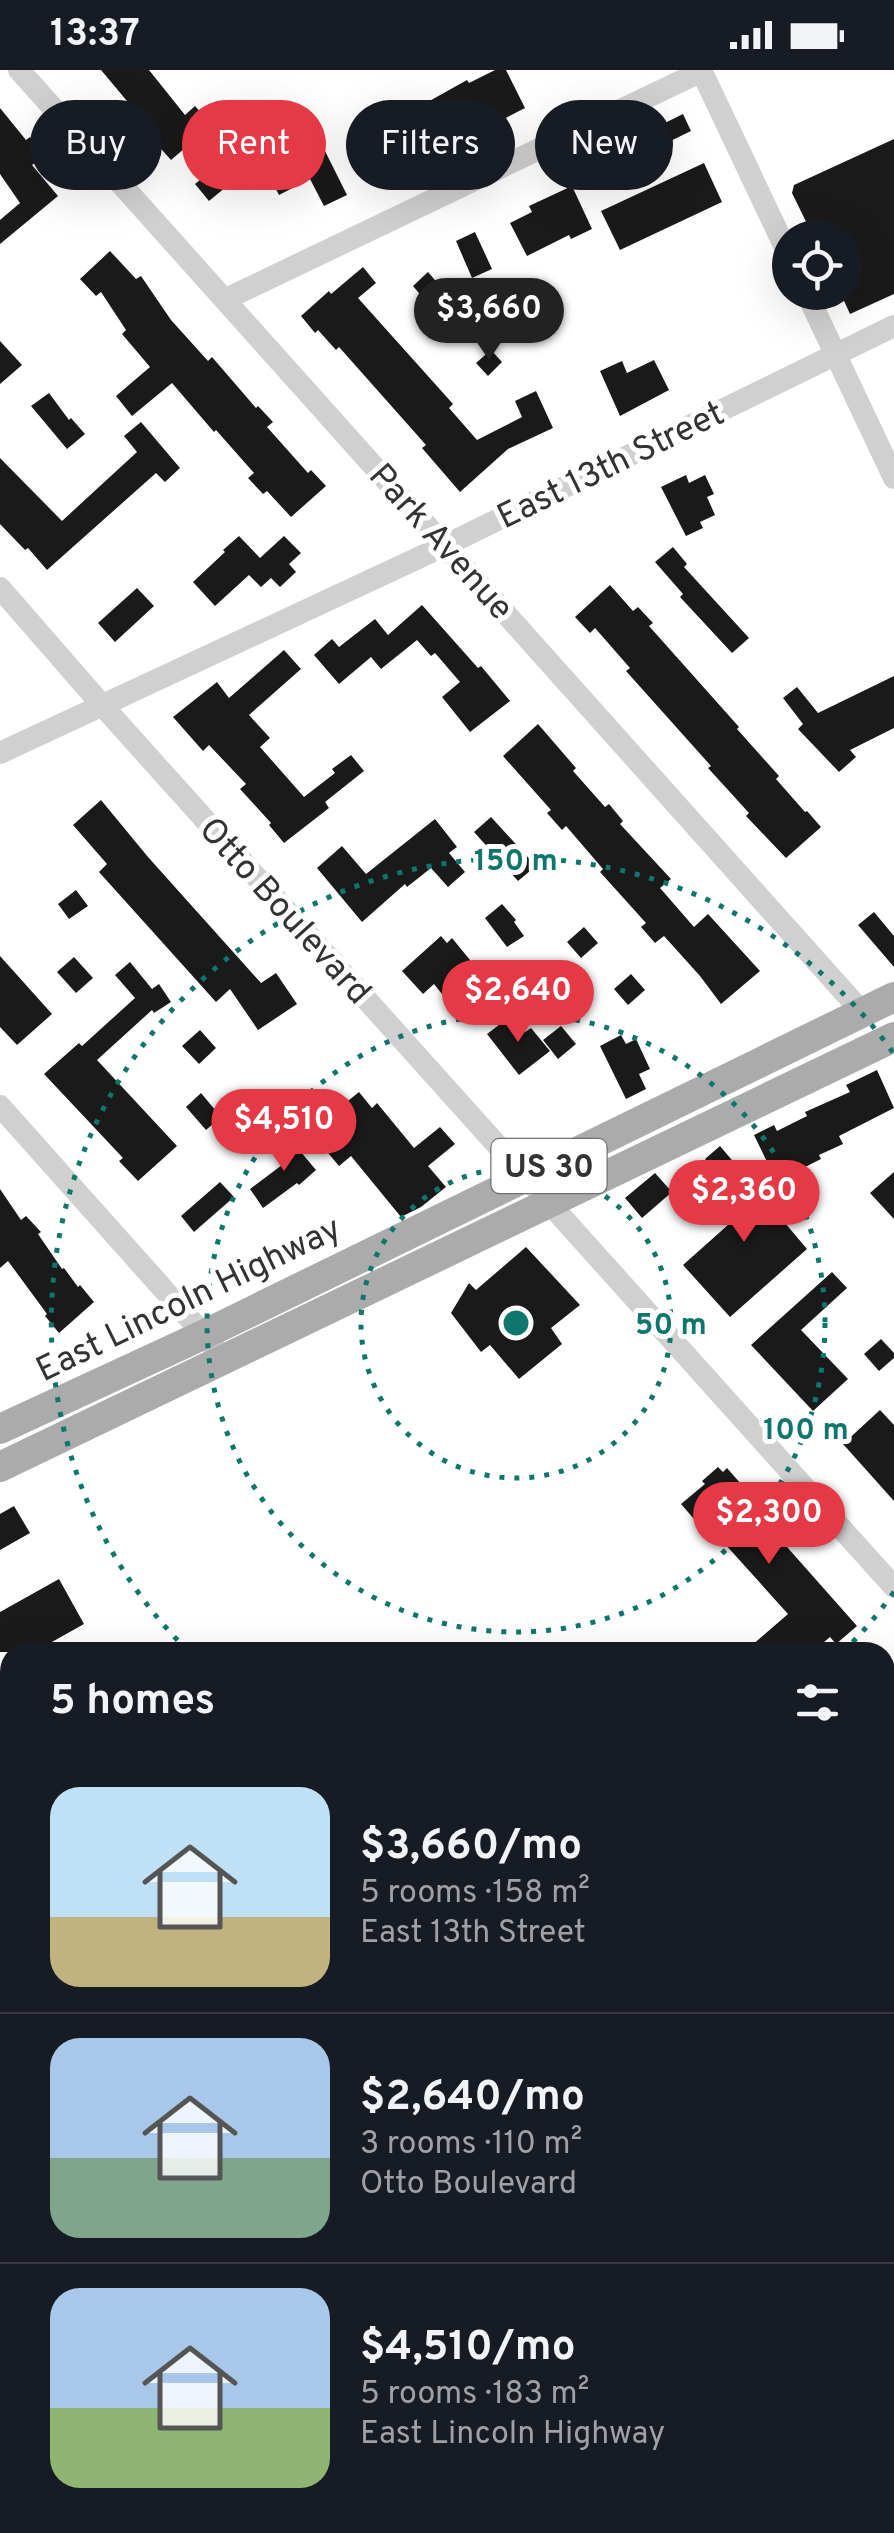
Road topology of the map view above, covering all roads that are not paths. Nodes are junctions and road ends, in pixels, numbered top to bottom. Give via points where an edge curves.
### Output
1 (19, 70) edge
2 (702, 70) edge
3 (772, 220) edge
4 (226, 299) junction
5 (814, 310) edge
6 (894, 326) edge
7 (835, 354) junction
8 (894, 478) edge
9 (446, 544) junction
10 (0, 588) edge
11 (101, 704) junction
12 (0, 753) edge
13 (894, 998) edge
14 (862, 1013) junction
15 (891, 1043) edge
16 (0, 1106) edge
17 (525, 1177) junction
18 (550, 1204) junction
19 (204, 1334) junction
20 (227, 1359) junction
21 (0, 1429) edge
22 (0, 1467) edge
23 (894, 1587) edge

1 - 4 street, Park Avenue
2 - 3 street
2 - 4 street
4 - 9 street, Park Avenue
5 - 7 street
6 - 7 street, East 13th Street
7 - 8 street
7 - 9 street, East 13th Street
9 - 11 street, East 13th Street
9 - 14 street, Park Avenue
10 - 11 street, Otto Boulevard
11 - 12 street, East 13th Street
11 - 17 street, Otto Boulevard
13 - 14 main road, East Lincoln Highway / US 30
14 - 17 main road, East Lincoln Highway / US 30
15 - 18 main road, East Lincoln Highway / US 30
16 - 19 street
17 - 18 street, Otto Boulevard
17 - 19 main road, East Lincoln Highway / US 30
18 - 20 main road, East Lincoln Highway / US 30
18 - 23 street, Otto Boulevard
19 - 20 street
19 - 21 main road, East Lincoln Highway / US 30
20 - 22 main road, East Lincoln Highway / US 30

